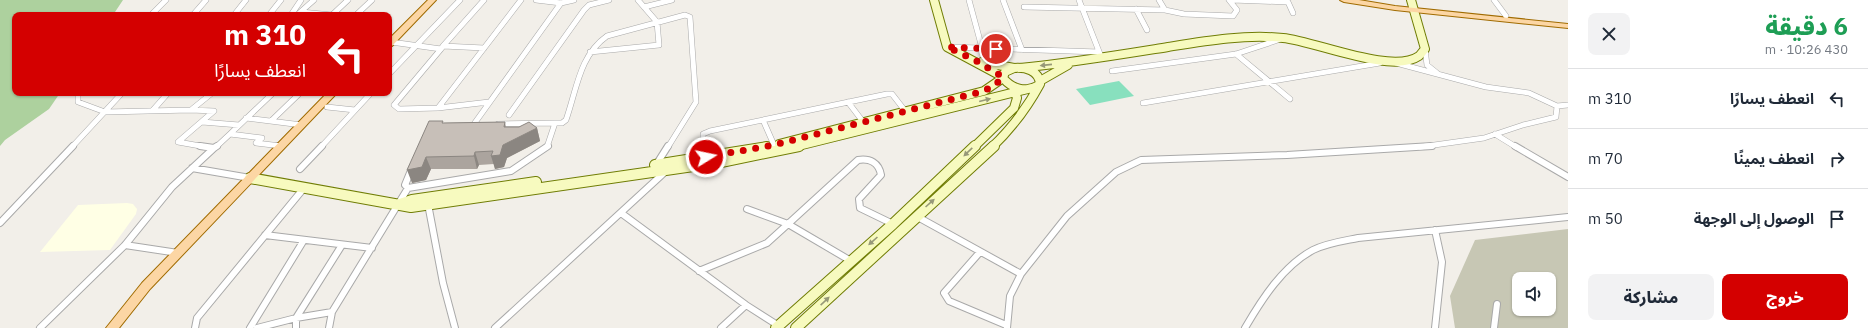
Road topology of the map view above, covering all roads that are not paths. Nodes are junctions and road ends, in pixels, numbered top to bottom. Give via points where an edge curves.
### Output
1 (166, 0) edge
2 (206, 0) edge
3 (246, 0) edge
4 (281, 0) edge
5 (302, 0) edge
6 (314, 0) edge
7 (348, 0) edge
8 (372, 0) edge
9 (425, 0) edge
10 (432, 0) edge
11 (460, 0) edge
12 (484, 0) edge
13 (521, 0) edge
14 (536, 0) edge
15 (574, 0) edge
16 (609, 0) edge
17 (638, 0) edge
18 (672, 0) edge
19 (934, 0) edge
20 (969, 0) edge
21 (1003, 0) edge
22 (1079, 0) edge
23 (1159, 0) edge
24 (1231, 0) edge
25 (1344, 0) edge
26 (1362, 0) edge
27 (1494, 0) edge
28 (561, 3) junction
29 (1414, 6) edge
30 (644, 7) junction
31 (1024, 7) dead end
32 (1081, 8) junction
33 (1136, 9) junction
34 (1165, 10) junction
35 (155, 12) edge
36 (196, 12) edge
37 (236, 12) edge
38 (271, 12) edge
39 (293, 12) edge
40 (300, 12) edge
41 (335, 12) edge
42 (359, 12) edge
43 (1293, 13) dead end
44 (1506, 16) junction
45 (657, 22) junction
46 (1568, 23) edge
47 (1568, 26) edge
48 (1147, 30) dead end
49 (392, 38) edge
50 (392, 38) edge
51 (1283, 38) junction
52 (392, 40) edge
53 (417, 45) junction
54 (442, 47) junction
55 (947, 47) junction
56 (484, 48) junction
57 (982, 48) junction
58 (1425, 49) junction
59 (1022, 50) junction
60 (590, 52) junction
61 (1100, 54) junction
62 (1236, 54) junction
63 (975, 60) junction
64 (1073, 62) junction
65 (1392, 62) junction
66 (1017, 68) junction
67 (392, 71) edge
68 (1112, 71) dead end
69 (1441, 76) junction
70 (1003, 78) junction
71 (1270, 81) junction
72 (1038, 84) junction
73 (1015, 89) junction
74 (78, 96) edge
75 (119, 96) edge
76 (165, 96) edge
77 (208, 96) edge
78 (270, 96) edge
79 (297, 96) edge
80 (329, 96) edge
81 (338, 96) edge
82 (368, 96) edge
83 (1290, 99) dead end
84 (489, 102) junction
85 (848, 102) junction
86 (1143, 102) dead end
87 (1568, 105) edge
88 (1557, 106) junction
89 (327, 107) junction
90 (438, 108) junction
91 (153, 110) junction
92 (191, 110) junction
93 (354, 110) junction
94 (104, 112) junction
95 (906, 112) junction
96 (509, 115) dead end
97 (246, 118) junction
98 (763, 120) junction
99 (271, 121) junction
100 (202, 122) junction
101 (555, 123) junction
102 (864, 123) junction
103 (481, 124) edge
104 (488, 124) edge
105 (239, 125) junction
106 (302, 125) junction
107 (230, 134) junction
108 (1494, 134) junction
109 (774, 145) junction
110 (281, 146) junction
111 (214, 148) junction
112 (706, 157) junction
113 (416, 159) edge
114 (656, 165) junction
115 (192, 168) junction
116 (300, 169) dead end
117 (669, 169) junction
118 (1568, 177) edge
119 (253, 178) junction
120 (304, 188) junction
121 (408, 188) junction
122 (428, 204) junction
123 (397, 205) junction
124 (748, 209) dead end
125 (621, 213) junction
126 (916, 216) junction
127 (1568, 217) edge
128 (0, 223) edge
129 (788, 224) junction
130 (893, 224) junction
131 (1435, 230) junction
132 (265, 235) junction
133 (304, 240) junction
134 (124, 245) junction
135 (342, 245) junction
136 (372, 248) junction
137 (178, 252) junction
138 (980, 252) junction
139 (851, 261) junction
140 (699, 271) junction
141 (1021, 274) junction
142 (1497, 304) dead end
143 (746, 305) junction
144 (332, 312) junction
145 (296, 318) junction
146 (778, 327) edge
147 (801, 327) edge
148 (1007, 327) edge
149 (40, 328) edge
150 (112, 328) edge
151 (122, 328) edge
152 (195, 328) edge
153 (250, 328) edge
154 (257, 328) edge
155 (296, 328) edge
156 (329, 328) edge
157 (455, 328) edge
158 (495, 328) edge
159 (722, 328) edge
160 (1245, 328) edge
161 (1435, 328) edge
162 (1494, 328) edge

1 - 35 street
2 - 36 street
3 - 37 street
4 - 38 street
5 - 39 street
6 - 40 street
7 - 41 street
8 - 42 street
9 - 49 main road
10 - 50 main road
11 - 53 street
12 - 54 street
13 - 56 street
14 - 28 street
15 - 28 street
16 - 96 street via 589,5 584,10
17 - 30 street
18 - 30 street
19 - 55 main road
20 - 57 street
21 - 59 street
22 - 32 street
23 - 34 street
24 - 34 street via 1237,10 1234,16 1184,14
24 - 43 street via 1288,2
25 - 29 main road
26 - 29 main road
27 - 44 street
28 - 84 street
29 - 44 main road
29 - 47 main road
29 - 58 main road
30 - 45 street
31 - 32 street
32 - 33 street
32 - 61 street
33 - 34 street
33 - 48 street
44 - 46 main road
45 - 60 street via 607,36 598,41
45 - 60 street via 657,47
45 - 114 street via 685,15 690,17 696,102
51 - 61 main road via 1232,39
51 - 62 street
51 - 65 main road
52 - 53 street
53 - 54 street
53 - 67 street
54 - 56 street
54 - 90 street via 394,105 398,109
55 - 57 street
55 - 63 main road
56 - 90 street
57 - 59 street
58 - 65 main road via 1419,56
58 - 69 street via 1427,66
59 - 61 street
60 - 101 street via 579,73 566,120
61 - 64 main road
62 - 68 street
62 - 71 street
63 - 66 main road
63 - 70 main road
64 -> 66 main road
64 - 72 main road
65 - 69 street
65 - 71 street
66 - 70 main road via 1004,72
66 - 72 main road via 1034,72
69 - 88 street via 1486,87 1529,93
70 - 73 main road
70 - 95 main road via 984,91
71 - 83 street
71 - 86 street
72 - 73 main road
126 -> 72 main road via 1005,135 1028,106
117 -> 73 main road via 721,162 806,144
73 -> 130 main road via 1018,99 1014,108
74 - 94 street via 78,102
75 - 94 street
76 - 91 street
77 - 92 street
78 - 97 street
79 - 99 street
80 - 106 main road
81 - 89 main road
82 - 93 street
84 - 90 street
84 - 103 street via 470,124
85 - 95 street via 892,94
85 - 98 street
85 - 102 street
87 - 88 street
88 - 108 street via 1556,117
89 - 93 street
89 - 119 main road
91 - 92 street
91 - 94 street
92 - 100 street via 214,111
93 - 116 street
94 - 128 street
95 - 102 main road
97 - 99 street
97 - 105 street
98 - 109 street
98 - 112 street via 703,134
99 - 106 street
100 - 105 street
100 - 111 street via 178,142
101 - 104 street
101 - 121 street via 548,146 511,171
102 - 109 main road
105 - 107 street
106 - 110 main road
107 - 110 street via 262,138 256,143
107 - 111 street
108 - 118 street
108 - 141 street via 1484,138 1429,146 1287,155 1142,160 1116,172 1068,216
109 - 112 main road
110 - 119 main road
111 - 115 street
112 - 114 main road
113 - 121 street via 405,185
114 - 123 main road via 412,200
115 - 119 street
115 - 134 street via 172,187
117 - 122 main road
117 - 125 street
119 - 120 main road
119 - 137 main road
119 - 151 main road via 185,251
120 - 123 main road
120 - 132 street
121 - 123 street
122 - 123 main road via 411,207
122 - 157 street via 443,283
123 - 136 street
124 - 129 street
125 - 140 street
125 - 158 street
126 - 138 street
147 -> 126 main road
127 - 131 street
129 - 130 street via 858,160 864,158 875,162 880,167 881,174 860,199 860,208
129 - 139 street
129 - 140 street via 767,243
130 -> 139 main road
131 - 160 street via 1358,238 1330,243 1314,250 1298,259 1280,279
131 - 161 street via 1442,262
132 - 133 street
132 - 152 street via 197,318
133 - 135 street
133 - 153 street
134 - 137 street
134 - 149 street
135 - 136 street
135 - 145 street
136 - 144 street
137 - 150 main road
138 - 141 street
138 - 148 street via 944,292 945,296 949,301
139 - 146 main road
140 - 143 street
141 - 148 street via 1010,296
142 - 162 street
143 - 146 street
143 - 159 street
144 - 145 street
144 - 156 street
145 - 154 street
145 - 155 street

